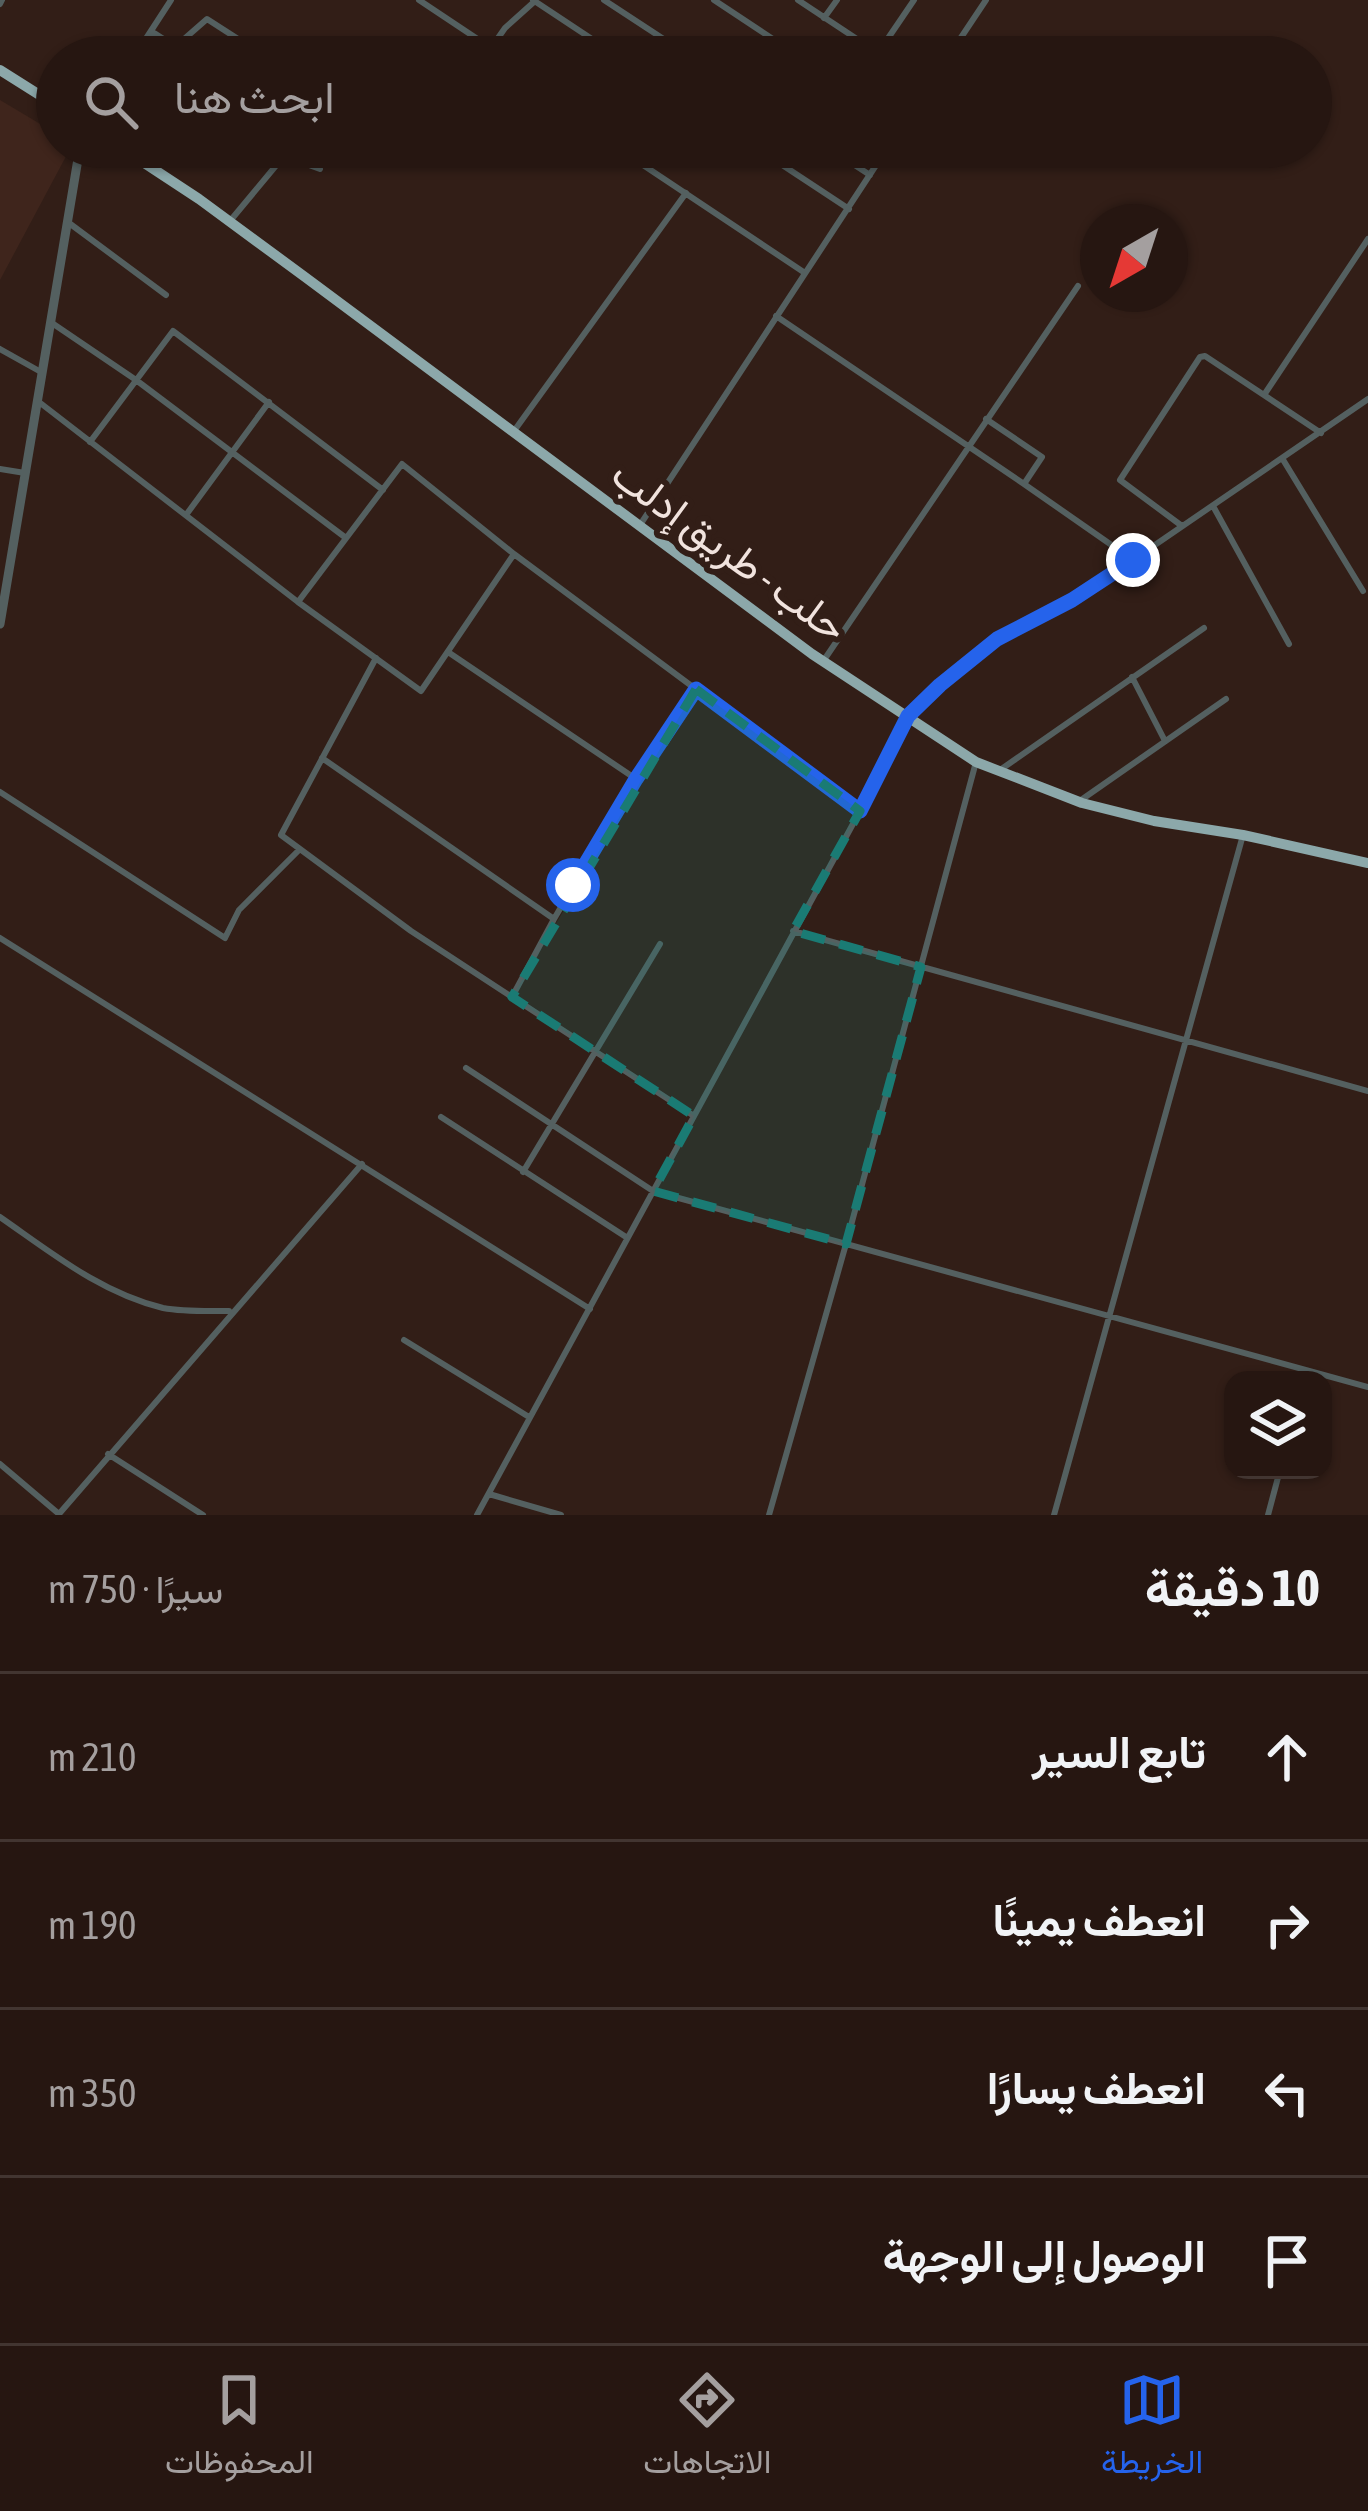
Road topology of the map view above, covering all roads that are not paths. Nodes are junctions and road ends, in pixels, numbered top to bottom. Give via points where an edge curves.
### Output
1 (171, 0) edge
2 (418, 0) edge
3 (604, 0) edge
4 (714, 0) edge
5 (798, 0) edge
6 (836, 0) edge
7 (914, 0) edge
8 (986, 0) edge
9 (534, 1) edge
10 (824, 18) junction
11 (151, 31) junction
12 (148, 36) edge
13 (159, 36) edge
14 (188, 36) edge
15 (233, 36) edge
16 (472, 36) edge
17 (500, 36) edge
18 (587, 36) edge
19 (659, 36) edge
20 (768, 36) edge
21 (852, 36) edge
22 (892, 36) edge
23 (962, 36) edge
24 (0, 70) edge
25 (36, 93) edge
26 (77, 168) edge
27 (151, 168) edge
28 (274, 168) edge
29 (648, 168) edge
30 (787, 168) edge
31 (859, 168) edge
32 (874, 168) edge
33 (870, 175) junction
34 (686, 193) junction
35 (849, 209) junction
36 (230, 221) junction
37 (69, 223) junction
38 (1368, 238) edge
39 (805, 272) junction
40 (1078, 286) dead end
41 (166, 295) dead end
42 (776, 316) junction
43 (49, 321) junction
44 (0, 350) edge
45 (41, 372) junction
46 (136, 380) junction
47 (1264, 395) junction
48 (1368, 399) edge
49 (39, 402) junction
50 (269, 402) junction
51 (986, 419) junction
52 (514, 431) junction
53 (1321, 433) junction
54 (90, 442) junction
55 (967, 446) junction
56 (232, 452) junction
57 (1282, 458) junction
58 (0, 469) edge
59 (25, 473) junction
60 (1024, 484) junction
61 (383, 490) junction
62 (1213, 506) junction
63 (186, 515) junction
64 (640, 525) junction
65 (1184, 526) junction
66 (346, 538) junction
67 (514, 554) junction
68 (1133, 560) junction
69 (1363, 591) dead end
70 (298, 602) junction
71 (0, 624) edge
72 (1204, 628) dead end
73 (1288, 644) dead end
74 (448, 652) junction
75 (376, 658) junction
76 (823, 661) junction
77 (1132, 677) junction
78 (696, 689) junction
79 (1226, 699) dead end
80 (908, 716) junction
81 (1165, 741) junction
82 (322, 758) junction
83 (976, 762) junction
84 (999, 771) junction
85 (636, 779) junction
86 (0, 792) edge
87 (1078, 802) junction
88 (860, 811) junction
89 (1244, 835) junction
90 (300, 849) junction
91 (1368, 862) edge
92 (554, 919) junction
93 (793, 931) junction
94 (0, 938) edge
95 (660, 944) dead end
96 (921, 967) junction
97 (512, 997) junction
98 (1186, 1041) junction
99 (595, 1052) junction
100 (466, 1069) dead end
101 (1368, 1090) edge
102 (694, 1116) junction
103 (441, 1118) dead end
104 (551, 1123) junction
105 (362, 1164) junction
106 (523, 1172) junction
107 (653, 1191) junction
108 (0, 1217) edge
109 (626, 1238) junction
110 (846, 1244) junction
111 (590, 1309) junction
112 (231, 1311) junction
113 (1111, 1316) junction
114 (404, 1340) dead end
115 (1308, 1370) joint
116 (1368, 1387) edge
117 (530, 1417) junction
118 (108, 1454) junction
119 (2, 1470) edge
120 (1278, 1479) edge
121 (488, 1494) junction
122 (203, 1515) edge
123 (477, 1515) edge
124 (561, 1515) edge
125 (769, 1515) edge
126 (1054, 1515) edge
127 (1268, 1515) edge

1 - 11 street
2 - 16 street
3 - 19 street
4 - 20 street
5 - 10 street
6 - 10 street
7 - 22 street
8 - 23 street
9 - 17 street
9 - 18 street
10 - 21 street
11 - 12 street
11 - 13 street
14 - 15 street via 207,19
24 - 25 highway
26 - 37 street
27 - 36 highway, حلب - طريق إدلب
28 - 36 street
29 - 34 street
30 - 35 street
31 - 33 street
32 - 33 street
33 - 35 street
34 - 39 street
34 - 52 street
35 - 39 street
36 - 52 highway, حلب - طريق إدلب
37 - 41 street
37 - 43 street
38 - 47 street
39 - 42 street
40 - 51 street
42 - 55 street
42 - 64 street
43 - 45 street
43 - 46 street
44 - 45 street
45 - 49 street
46 - 50 street via 173,331
46 - 54 street
46 - 56 street
47 - 53 street
47 - 65 street via 1200,357 1120,480
48 - 53 street
49 - 54 street
49 - 59 street
50 - 56 street
50 - 61 street
51 - 55 street
51 - 60 street via 1042,457
52 - 64 highway, حلب - طريق إدلب
53 - 57 street
54 - 63 street
55 - 60 street
55 - 76 street
56 - 63 street
56 - 66 street
57 - 62 street
57 - 69 street
58 - 59 street
59 - 71 street
60 - 68 street
61 - 66 street
61 - 67 street via 402,464
62 - 65 street
62 - 73 street
63 - 70 street
64 - 76 highway, حلب - طريق إدلب
65 - 68 street
66 - 70 street
67 - 74 street
67 - 78 street
68 - 80 street via 997,639
70 - 75 street
72 - 77 street
74 - 75 street via 421,691
74 - 85 street
75 - 82 street
76 - 80 highway, حلب - طريق إدلب
77 - 81 street
77 - 84 street
78 - 85 street
78 - 88 street
79 - 81 street
80 - 83 highway, حلب - طريق إدلب
80 - 88 street
81 - 87 street
82 - 90 street via 281,835
82 - 92 street
83 - 84 highway, حلب - طريق إدلب
83 - 96 street
84 - 87 highway, حلب - طريق إدلب
85 - 92 street
86 - 90 street via 225,938 239,910
87 - 89 highway, حلب - طريق إدلب
88 - 93 street
89 - 91 highway, حلب - طريق إدلب
89 - 98 street
90 - 97 street
92 - 97 street
93 - 96 street
93 - 102 street
94 - 105 street
95 - 99 street
96 - 98 street
96 - 110 street
97 - 99 street
98 - 101 street
98 - 113 street
99 - 102 street
99 - 104 street
100 - 104 street
102 - 107 street
103 - 106 street
104 - 106 street
104 - 107 street
105 - 111 street
105 - 112 street
106 - 109 street
107 - 109 street
107 - 110 street
108 - 112 street via 124,1296 168,1309
109 - 111 street
110 - 113 street
110 - 125 street
111 - 117 street
112 - 118 street
113 - 115 street
113 - 126 street
114 - 117 street
115 - 116 street
117 - 121 street
118 - 119 street via 58,1514
118 - 122 street
120 - 127 street
121 - 123 street
121 - 124 street

